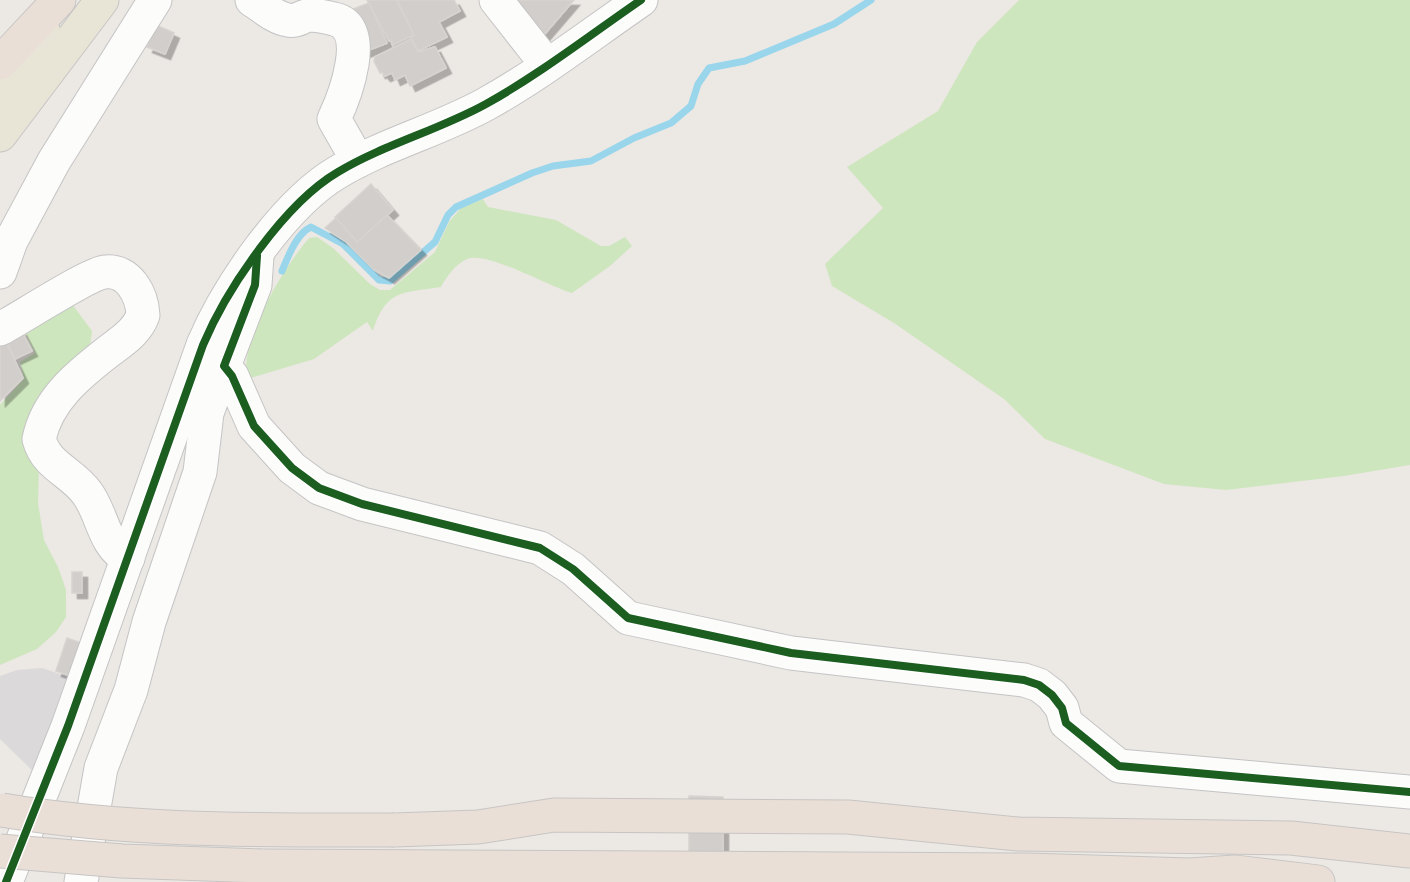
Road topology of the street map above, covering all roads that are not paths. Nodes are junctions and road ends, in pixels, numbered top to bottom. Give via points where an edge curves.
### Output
1 (59, 0) edge
2 (69, 0) edge
3 (102, 0) edge
4 (155, 0) edge
5 (252, 0) edge
6 (496, 0) edge
7 (641, 0) edge
8 (300, 8) edge
9 (346, 10) edge
10 (0, 63) edge
11 (547, 65) junction
12 (0, 92) edge
13 (0, 135) edge
14 (358, 161) junction
15 (257, 256) junction
16 (0, 272) edge
17 (0, 329) edge
18 (224, 366) junction
19 (128, 558) junction
20 (1410, 792) edge
21 (1, 809) edge
22 (0, 850) edge
23 (1410, 851) edge
24 (261, 866) junction
25 (0, 870) edge
26 (1201, 879) edge
27 (6, 882) edge
28 (81, 882) edge
29 (1318, 882) edge

1 - 10 highway
2 - 12 main road
3 - 13 main road
4 - 16 street via 54,161 11,241
5 - 8 street via 279,18 299,20
6 - 11 street
7 - 11 street
8 - 9 street
9 - 14 street via 353,56 335,124
11 - 14 street via 466,114
14 - 15 street via 306,196
15 - 18 street via 255,285
15 - 19 street via 214,321
17 - 19 street via 101,273 121,275 137,290 143,315 136,329 56,399 45,416 39,440 48,459 89,495 113,549
18 - 20 street via 260,435 292,468 319,488 362,504 540,548 573,569 628,618 791,653 1024,680 1052,695 1062,708 1066,723 1119,766
18 - 28 street via 207,413 200,472 149,622 125,708 101,768
19 - 27 street via 68,726
21 - 23 highway, bridge via 55,819 135,826 394,830 478,827 554,815 836,817 1018,834 1291,838
22 - 24 highway, bridge via 122,861
24 - 25 highway, bridge
24 - 26 highway via 980,870
26 - 29 highway via 1235,872

